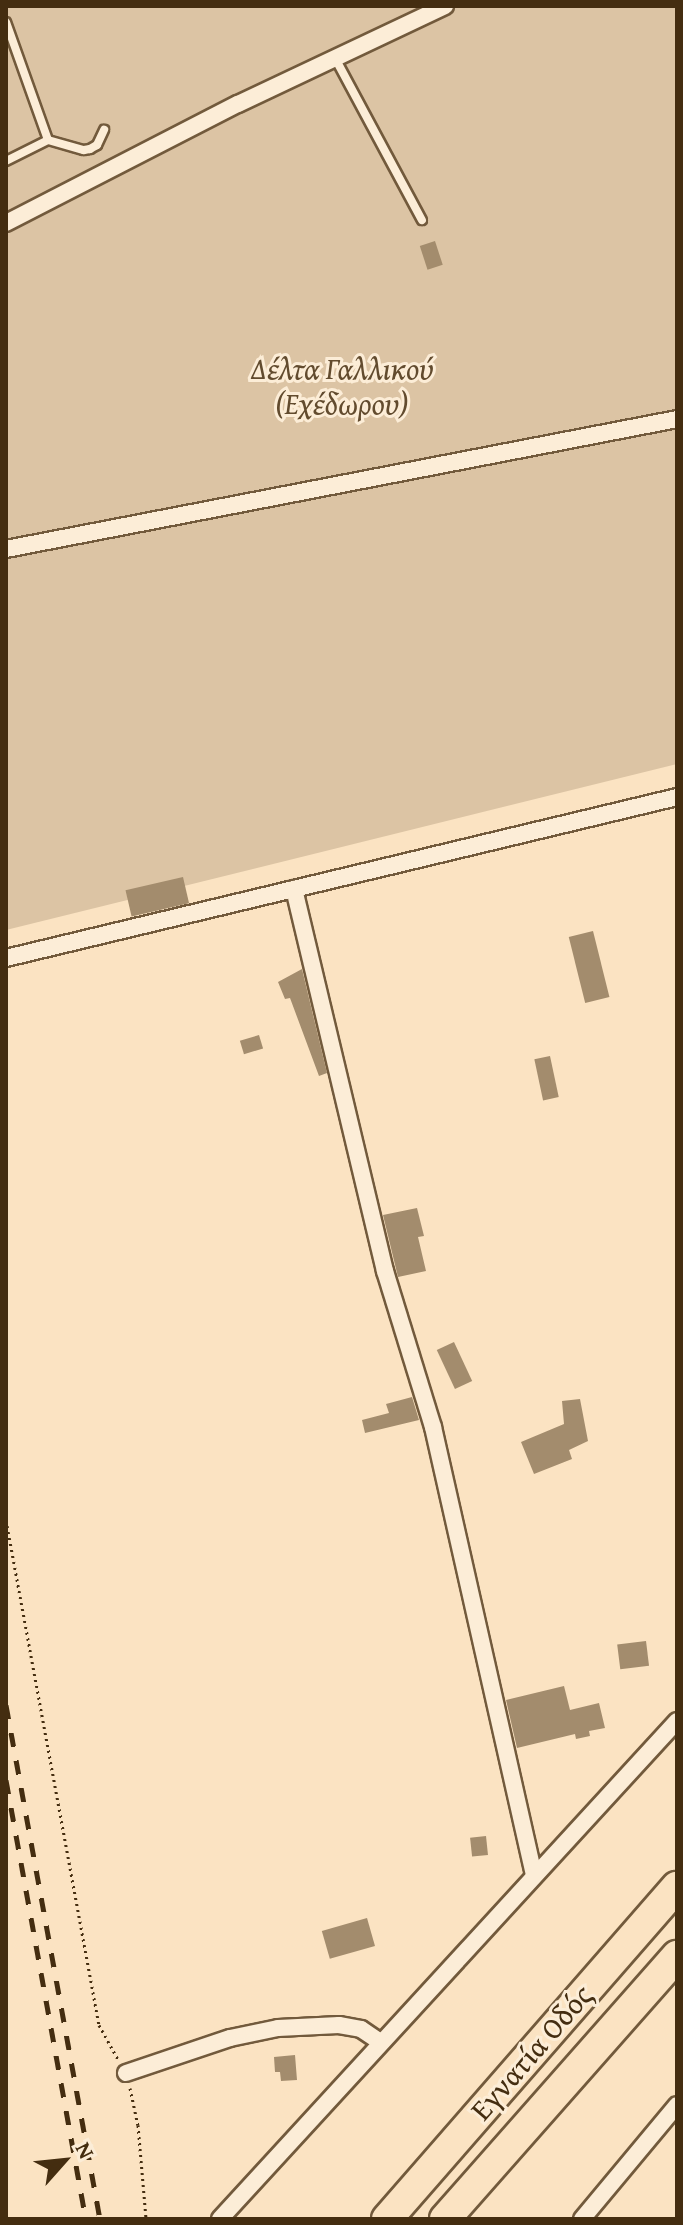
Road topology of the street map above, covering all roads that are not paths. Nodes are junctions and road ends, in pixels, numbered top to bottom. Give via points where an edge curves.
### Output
1 (445, 6) edge
2 (6, 22) edge
3 (335, 57) junction
4 (104, 130) dead end
5 (48, 140) junction
6 (6, 161) edge
7 (422, 220) dead end
8 (6, 223) edge
9 (677, 419) edge
10 (6, 549) edge
11 (677, 797) edge
12 (294, 889) junction
13 (6, 958) edge
14 (677, 1721) edge
15 (534, 1874) junction
16 (677, 1887) edge
17 (677, 1956) edge
18 (380, 2042) junction
19 (126, 2073) road end
20 (677, 2105) edge
21 (220, 2219) edge
22 (387, 2219) edge
23 (445, 2219) edge
24 (582, 2219) edge

1 - 3 street
2 - 5 lane
3 - 7 lane
3 - 8 street
4 - 5 lane via 97,145 84,150
5 - 6 lane
9 - 10 street
11 - 12 street
12 - 13 street
12 - 15 street via 385,1271 433,1427
14 - 15 street
15 - 18 street
16 - 22 highway, Εγνατία Οδός
17 - 23 highway, Εγνατία Οδός
18 - 19 street via 361,2029 339,2025 278,2028
18 - 21 street
20 - 24 street

